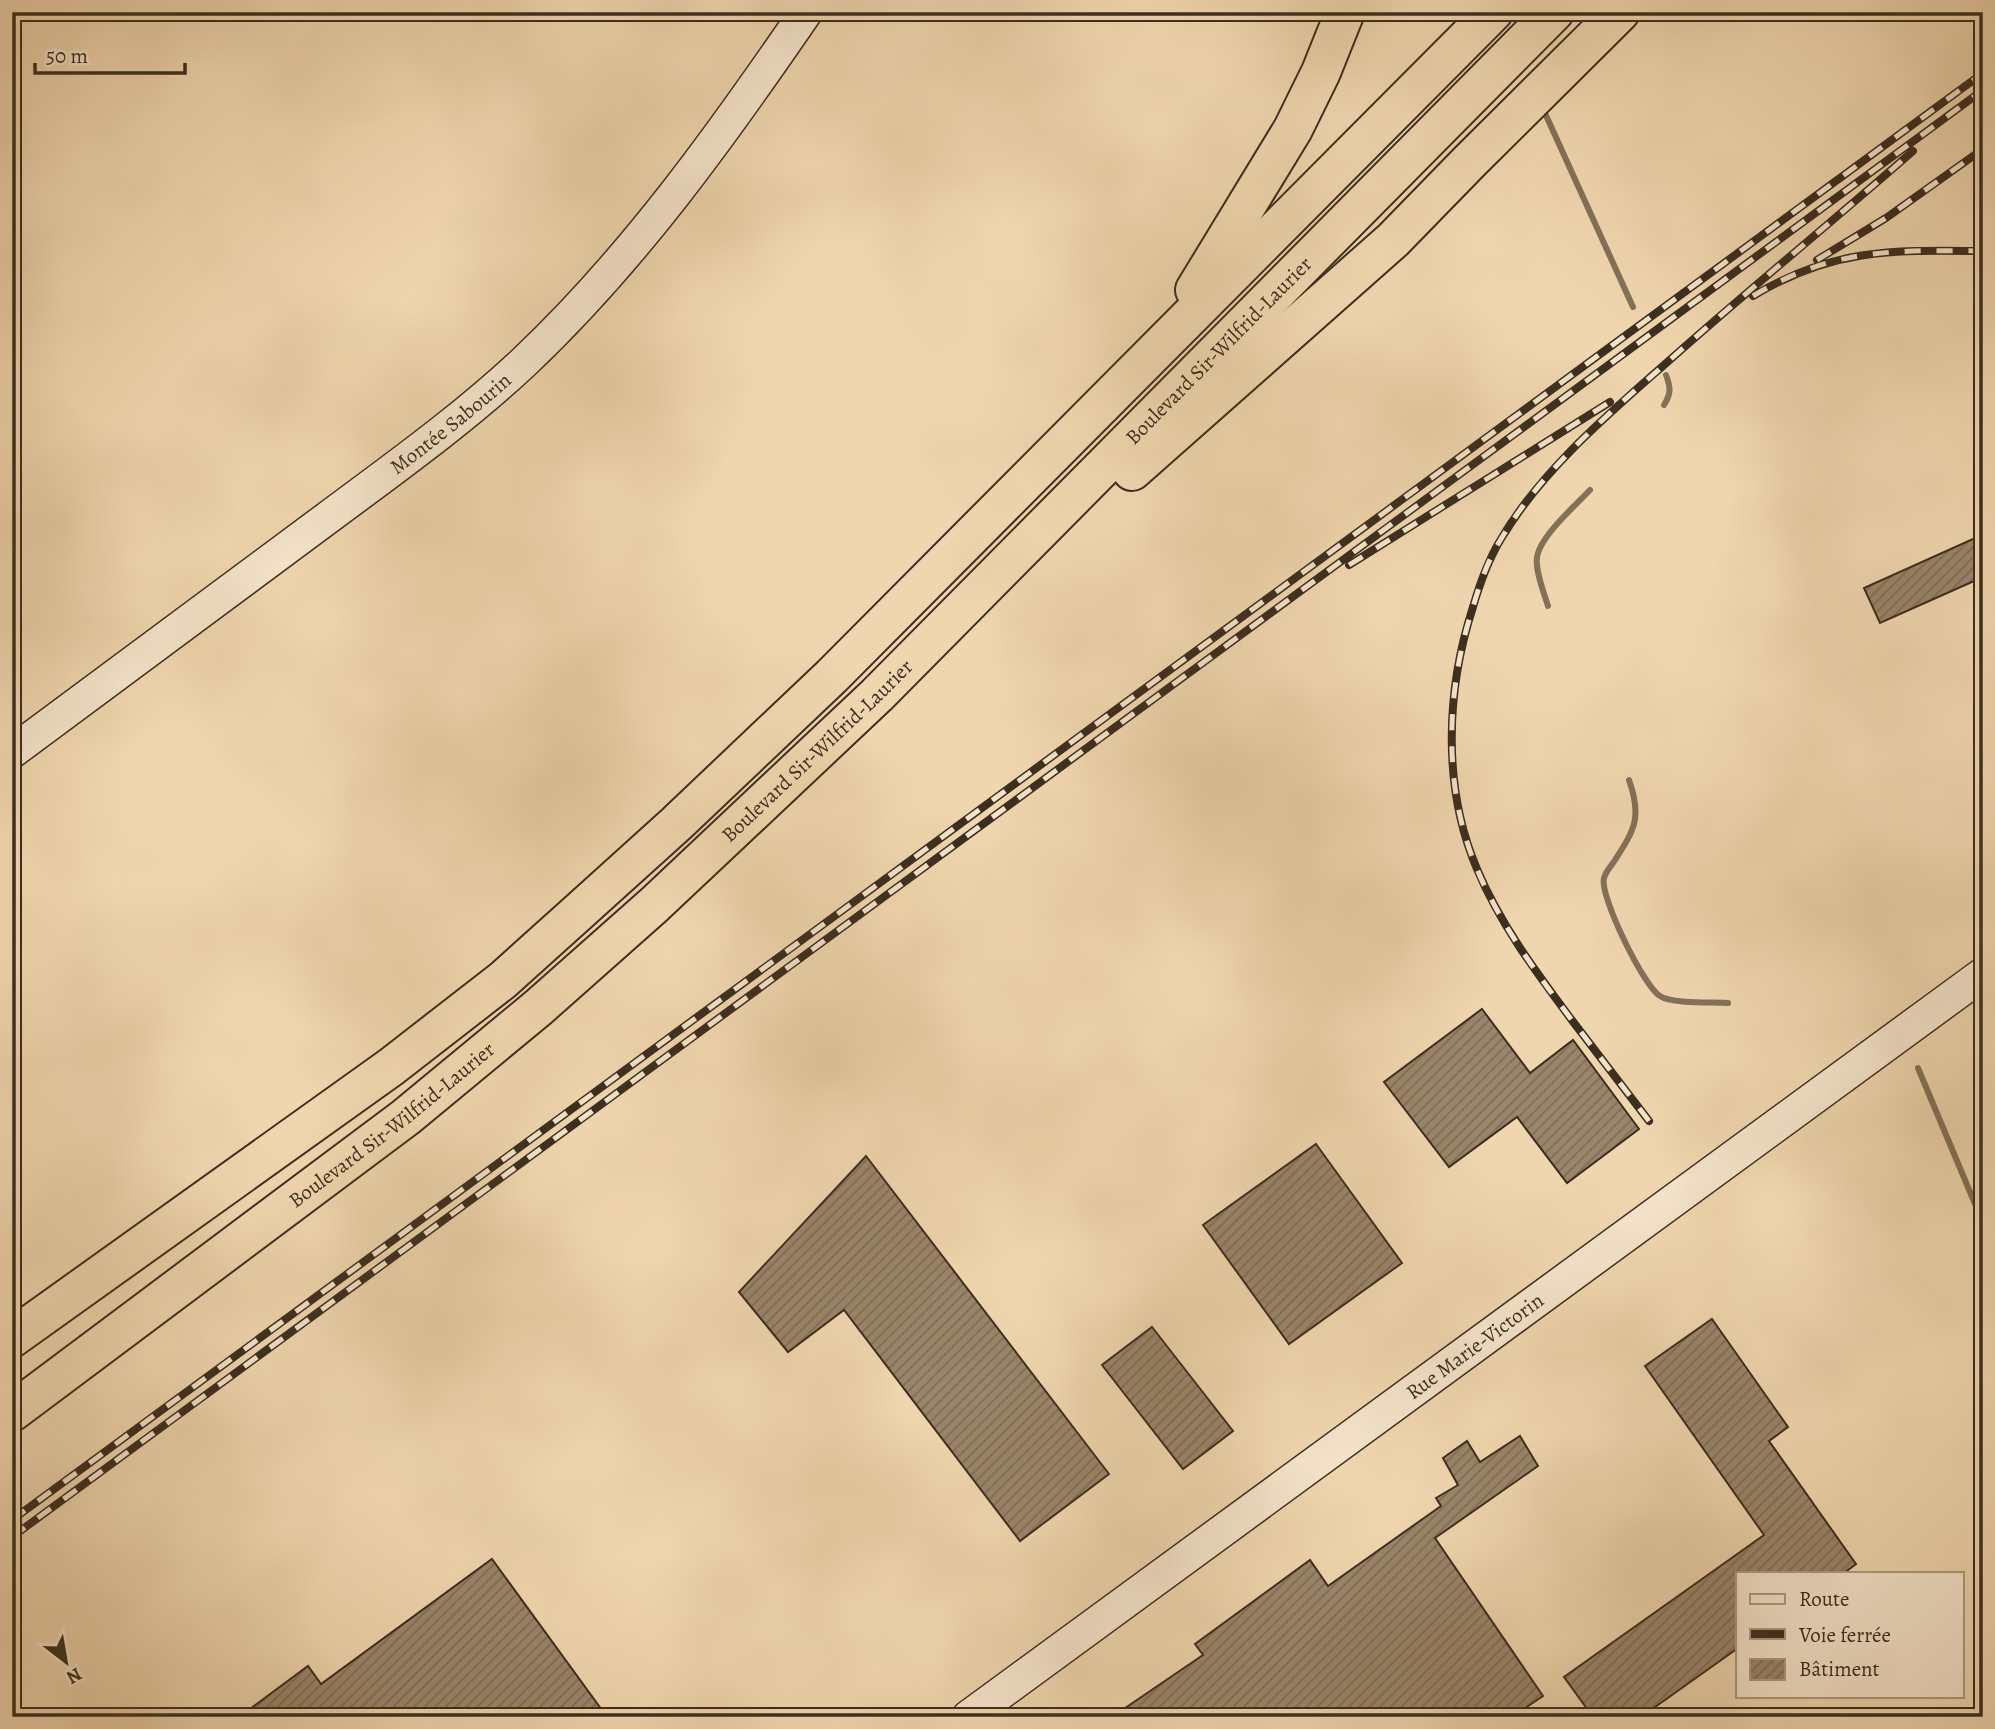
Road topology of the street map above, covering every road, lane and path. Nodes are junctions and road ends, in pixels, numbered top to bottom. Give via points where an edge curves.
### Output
1 (806, 12) edge
2 (1345, 12) edge
3 (1493, 12) edge
4 (1554, 12) edge
5 (1620, 12) edge
6 (1165, 340) junction
7 (877, 695) junction
8 (12, 752) edge
9 (1983, 974) edge
10 (12, 1338) edge
11 (12, 1412) edge
12 (968, 1717) edge

1 - 8 street, Montée Sabourin via 667,204 596,288 525,361 434,438
2 - 6 highway via 1293,129
3 - 6 highway, Boulevard Sir-Wilfrid-Laurier
4 - 7 highway, Boulevard Sir-Wilfrid-Laurier
5 - 7 highway via 1385,247
6 - 10 highway, Boulevard Sir-Wilfrid-Laurier via 823,685 503,980 391,1067
7 - 11 highway, Boulevard Sir-Wilfrid-Laurier via 654,905 510,1032 376,1140
9 - 12 street, Rue Marie-Victorin

